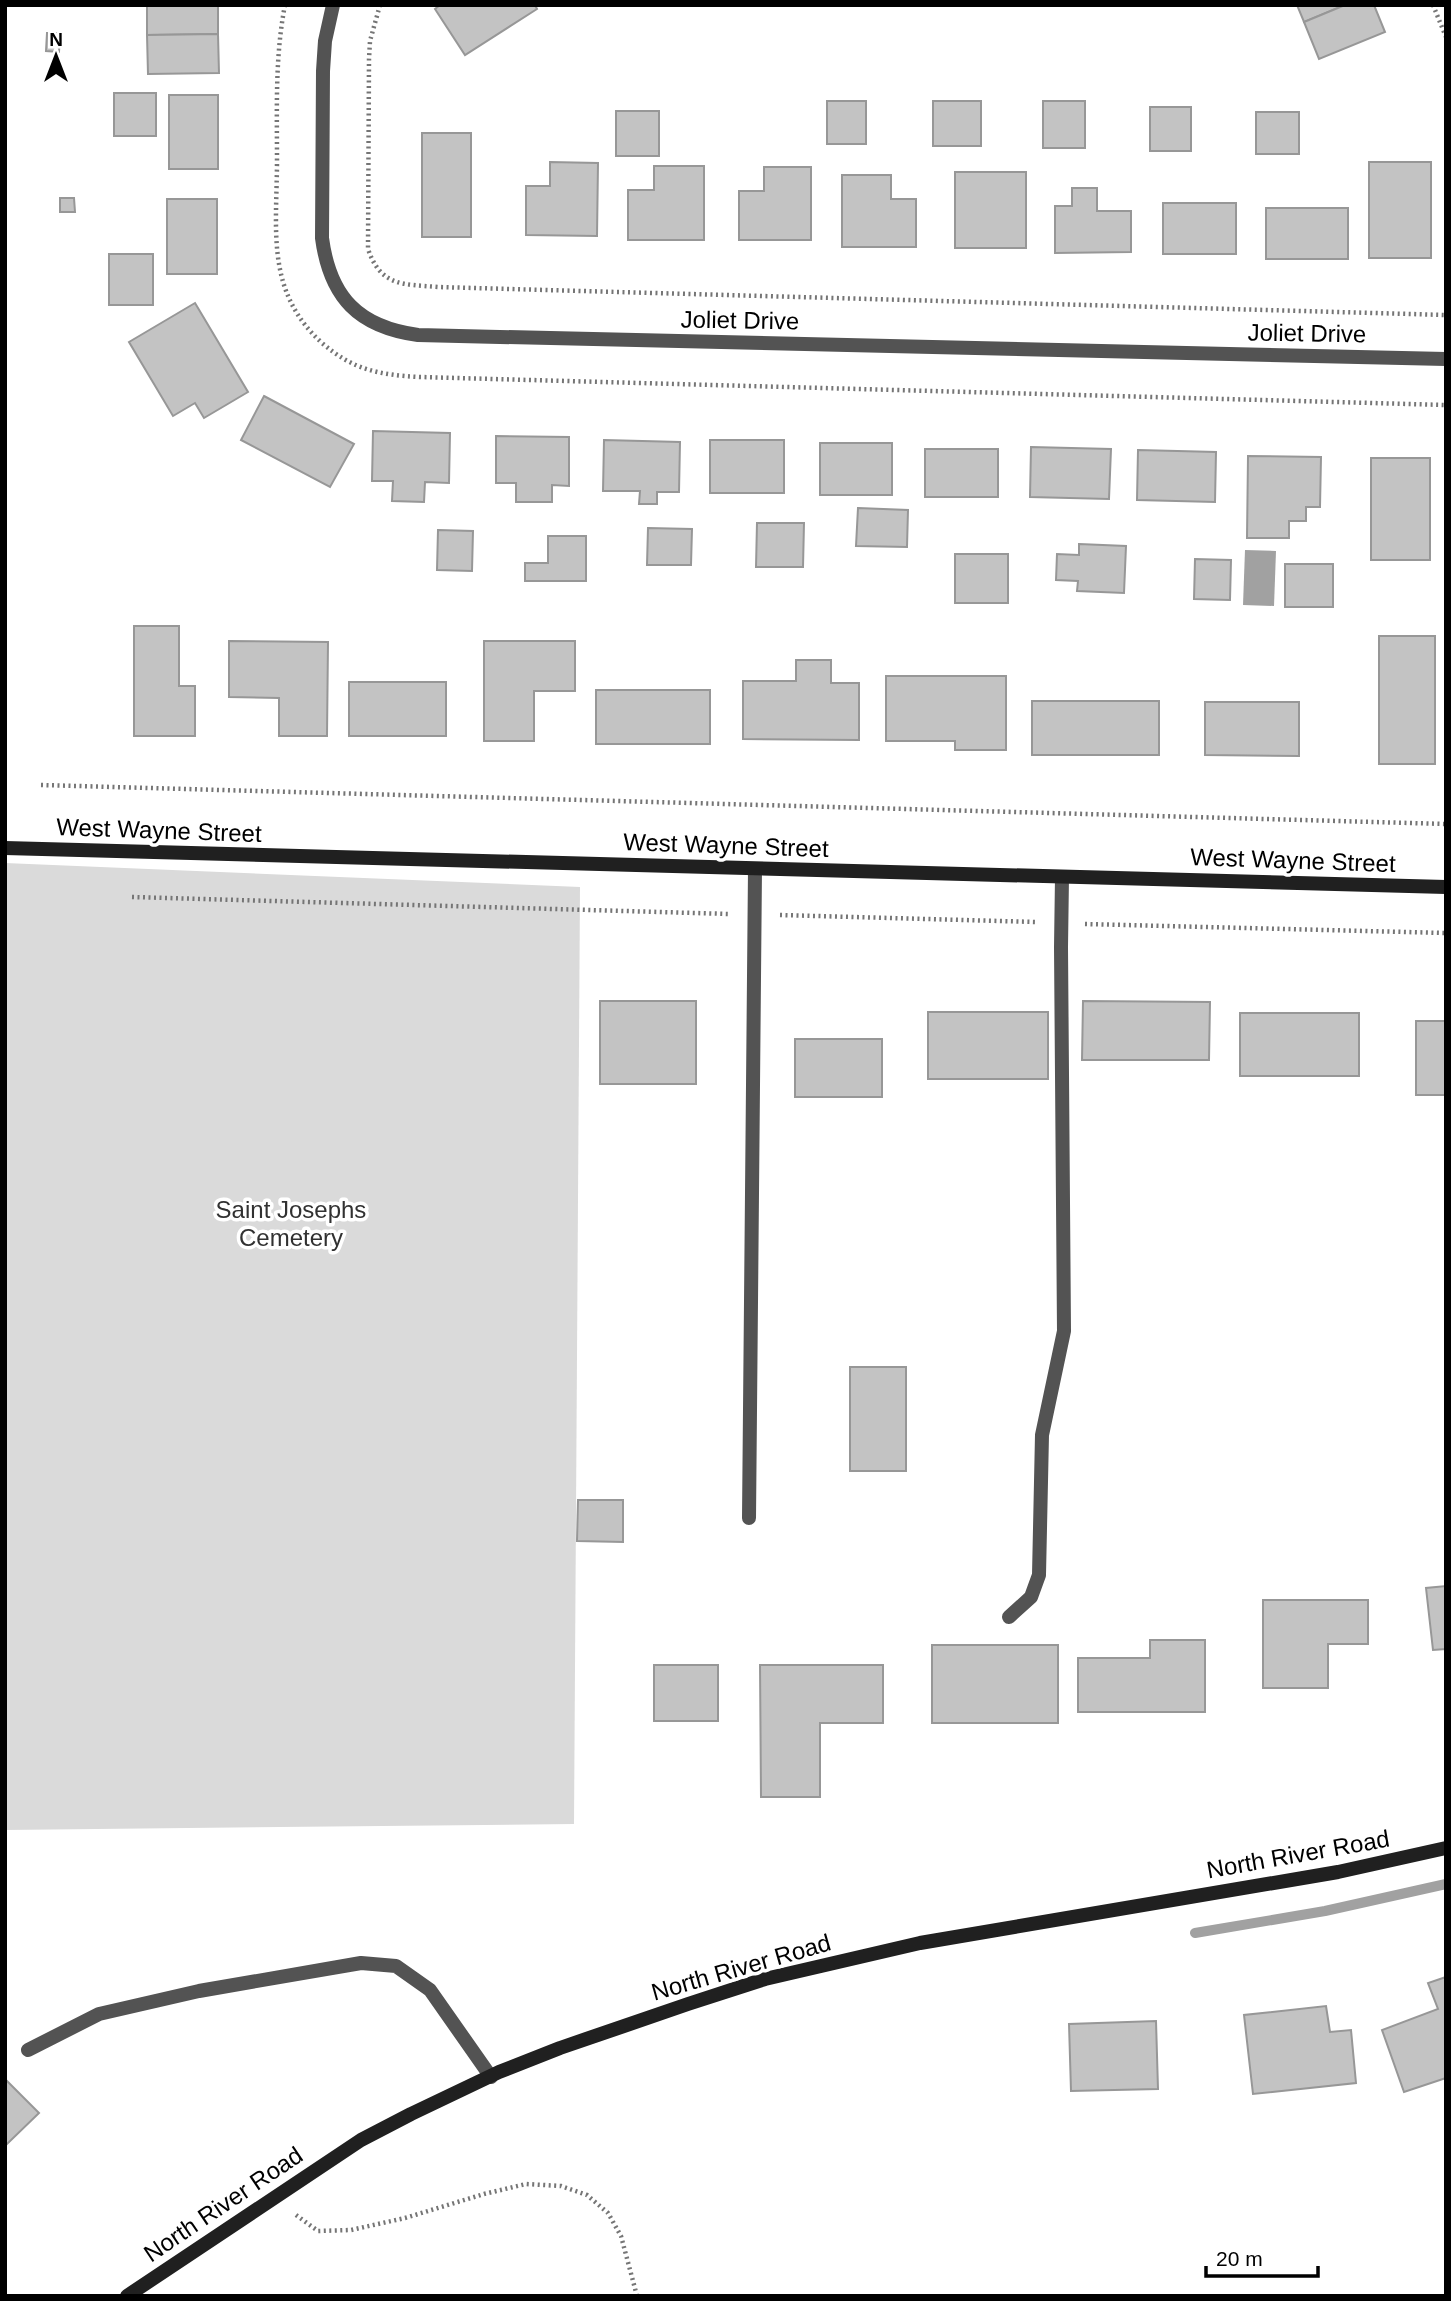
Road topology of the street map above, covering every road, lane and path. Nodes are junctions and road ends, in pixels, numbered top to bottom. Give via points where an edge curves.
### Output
1 (333, 5) edge
2 (380, 5) edge
3 (1433, 5) edge
4 (1446, 37) edge
5 (1446, 315) edge
6 (1446, 359) edge
7 (41, 785) dead end
8 (1446, 824) edge
9 (5, 848) edge
10 (755, 869) junction
11 (1062, 877) junction
12 (1446, 887) edge
13 (132, 897) dead end
14 (754, 914) junction
15 (1061, 923) junction
16 (1446, 933) edge
17 (748, 1518) dead end
18 (1009, 1617) dead end
19 (1446, 1848) edge
20 (28, 2050) dead end
21 (491, 2077) junction
22 (273, 2198) junction
23 (127, 2296) edge
24 (637, 2296) edge

1 - 6 street, Joliet Drive via 323,71 326,264 351,307 394,332
2 - 5 path via 368,68 368,249 373,264 394,283
3 - 4 path
7 - 8 path
9 - 10 street, West Wayne Street
10 - 11 street, West Wayne Street
10 - 14 street
11 - 12 street, West Wayne Street
11 - 15 street
13 - 14 path
14 - 15 path
14 - 17 street
15 - 16 path
15 - 18 street via 1064,1331 1042,1435 1039,1575 1031,1597
19 - 21 street, North River Road via 1324,1875 920,1943 765,1979 560,2048
20 - 21 street via 99,2014 361,1963 396,1966 430,1990
21 - 22 street, North River Road via 360,2140
22 - 23 street, North River Road
22 - 24 path via 318,2231 351,2230 526,2184 561,2186 587,2195 608,2213 621,2236

